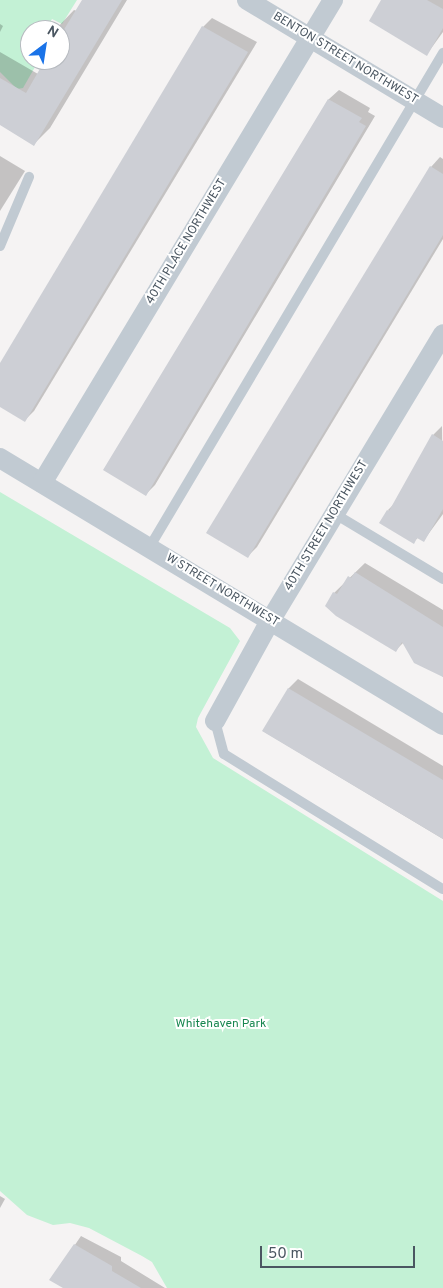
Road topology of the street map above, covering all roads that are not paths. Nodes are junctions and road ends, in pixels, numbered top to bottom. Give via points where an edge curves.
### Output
1 (247, 0) edge
2 (333, 0) edge
3 (310, 38) junction
4 (443, 53) edge
5 (415, 100) junction
6 (443, 118) edge
7 (29, 178) dead end
8 (0, 246) edge
9 (443, 334) edge
10 (0, 458) edge
11 (42, 483) junction
12 (335, 514) junction
13 (149, 548) junction
14 (442, 576) edge
15 (270, 621) junction
16 (215, 721) joint
17 (443, 725) edge
18 (443, 889) edge

1 - 3 street, BENTON STREET NORTHWEST
2 - 3 street, 40TH PLACE NORTHWEST
3 - 5 street, BENTON STREET NORTHWEST
3 - 11 street, 40TH PLACE NORTHWEST
4 - 5 lane
5 - 6 street, BENTON STREET NORTHWEST
5 - 13 lane
7 - 8 lane
9 - 12 street, 40TH STREET NORTHWEST
10 - 11 street, W STREET NORTHWEST
11 - 13 street, W STREET NORTHWEST
12 - 14 lane
12 - 15 street, 40TH STREET NORTHWEST
13 - 15 street, W STREET NORTHWEST
15 - 16 street, 40TH STREET NORTHWEST
15 - 17 street, W STREET NORTHWEST
16 - 18 lane via 224,754

